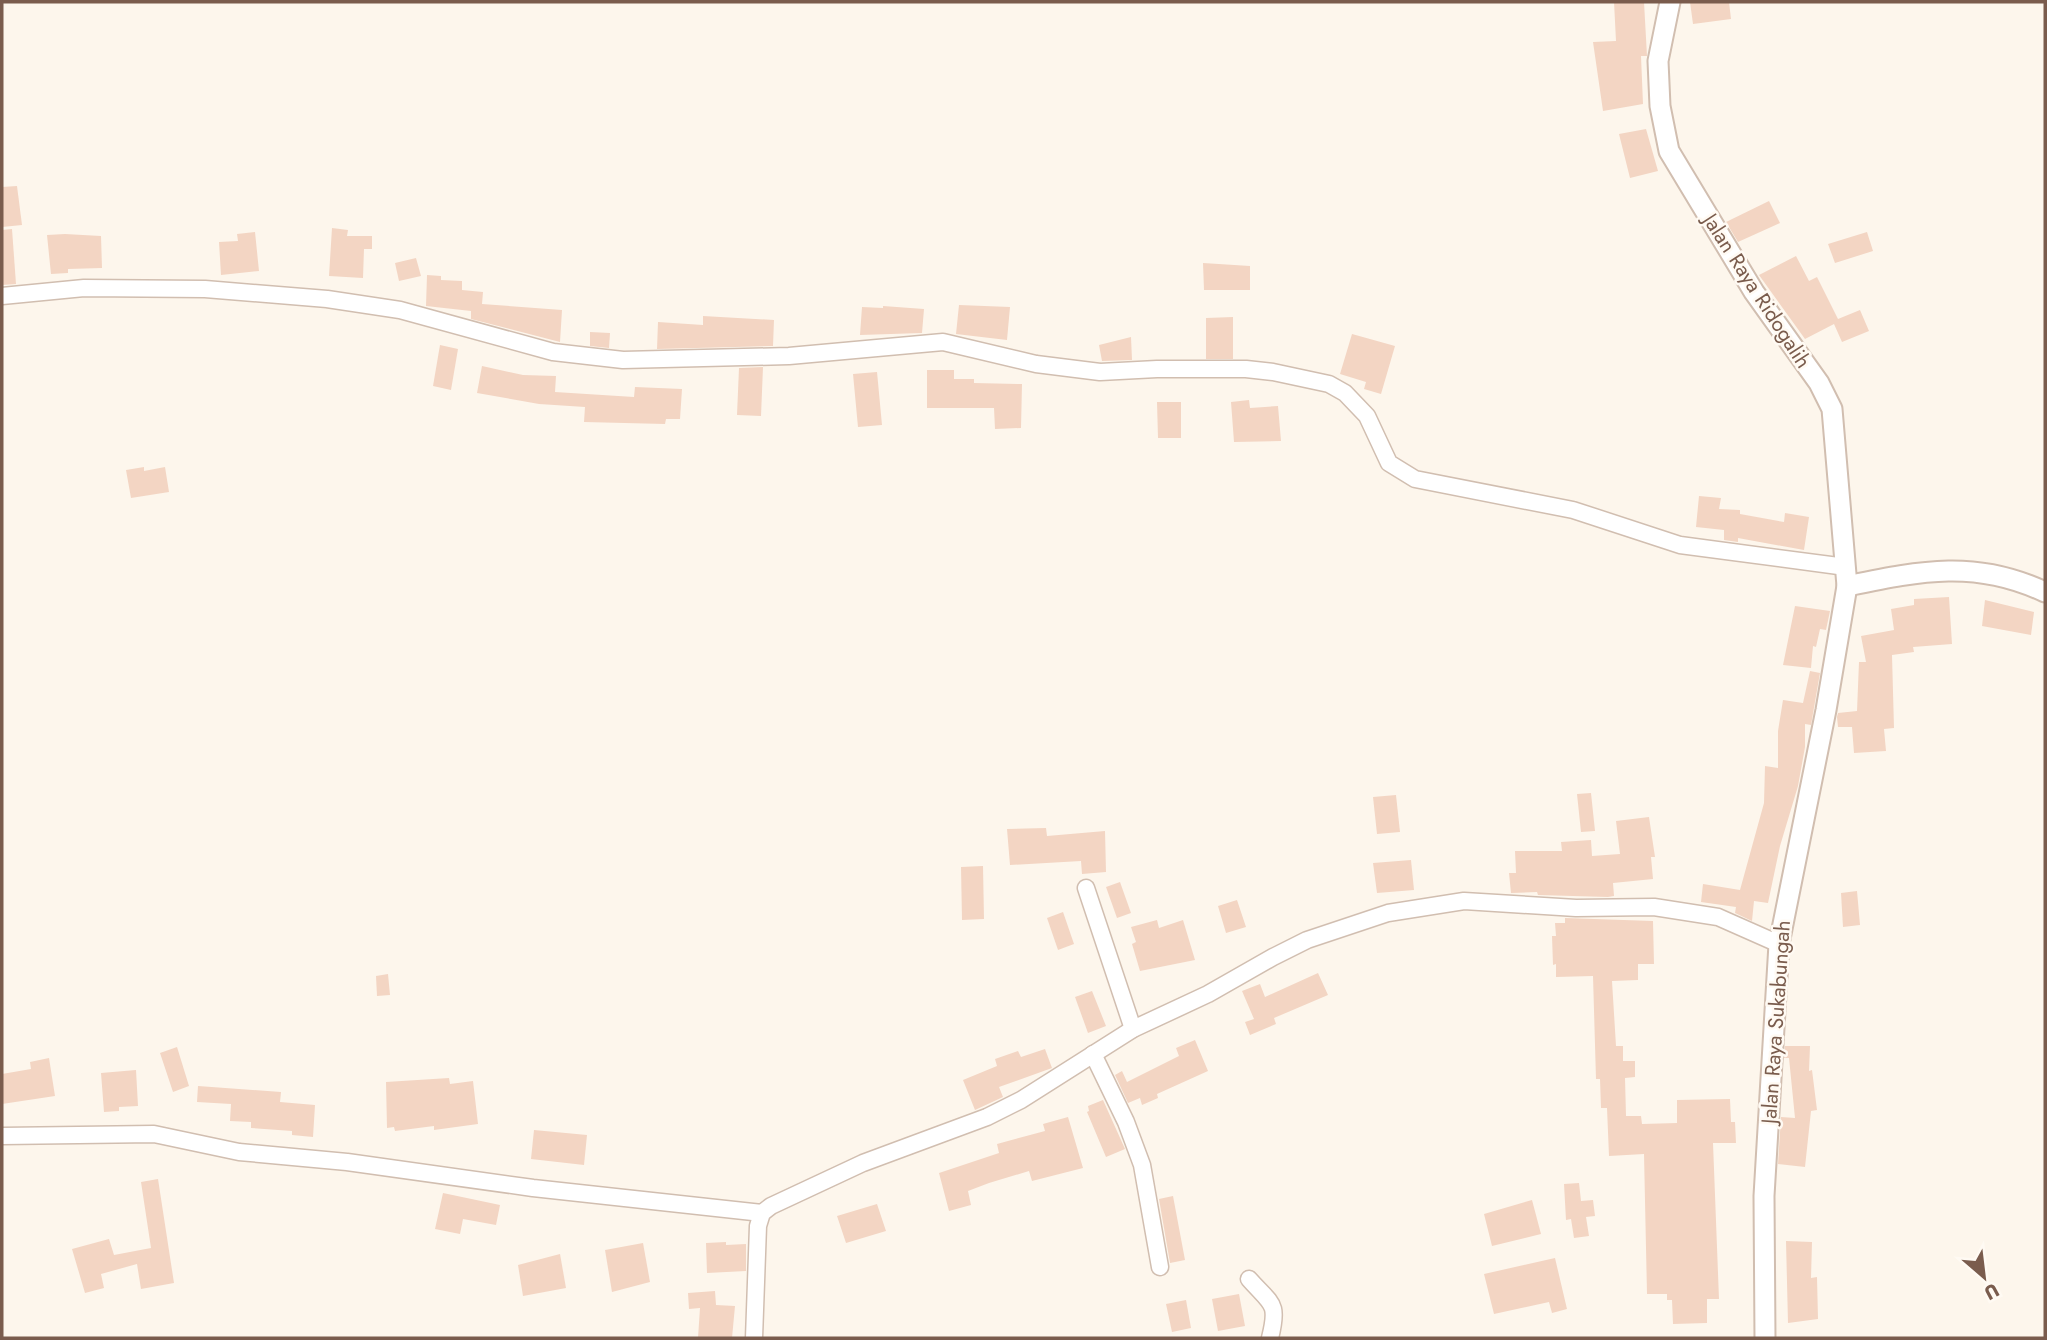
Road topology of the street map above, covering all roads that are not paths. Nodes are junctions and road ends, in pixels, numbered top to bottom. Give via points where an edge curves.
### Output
1 (1670, 2) edge
2 (2, 296) edge
3 (1847, 577) junction
4 (2045, 592) edge
5 (1086, 888) dead end
6 (1779, 944) junction
7 (1133, 1029) junction
8 (1093, 1054) junction
9 (2, 1136) edge
10 (762, 1213) junction
11 (1160, 1267) dead end
12 (1249, 1279) dead end
13 (754, 1338) edge
14 (1270, 1338) edge
15 (1765, 1338) edge

1 - 3 street, Jalan Raya Ridogalih via 1658,61 1669,151 1764,309 1819,383 1832,409
2 - 3 street via 84,288 205,289 327,299 400,310 553,352 623,360 802,356 943,342 1037,364 1100,372 1272,372 1329,384 1345,393 1367,416 1389,463 1415,479 1573,510 1700,550
3 - 4 street via 1960,569 2022,581
3 - 6 street, Jalan Raya Sukabungah via 1826,710
5 - 7 street
6 - 7 street via 1718,917 1689,910 1444,902 1388,913 1307,940
6 - 15 street, Jalan Raya Sukabungah via 1764,1210
7 - 8 street
8 - 10 street via 987,1117 863,1163 780,1200
8 - 11 street via 1142,1165
9 - 10 street via 154,1134 239,1152
10 - 13 street
12 - 14 street via 1277,1312

